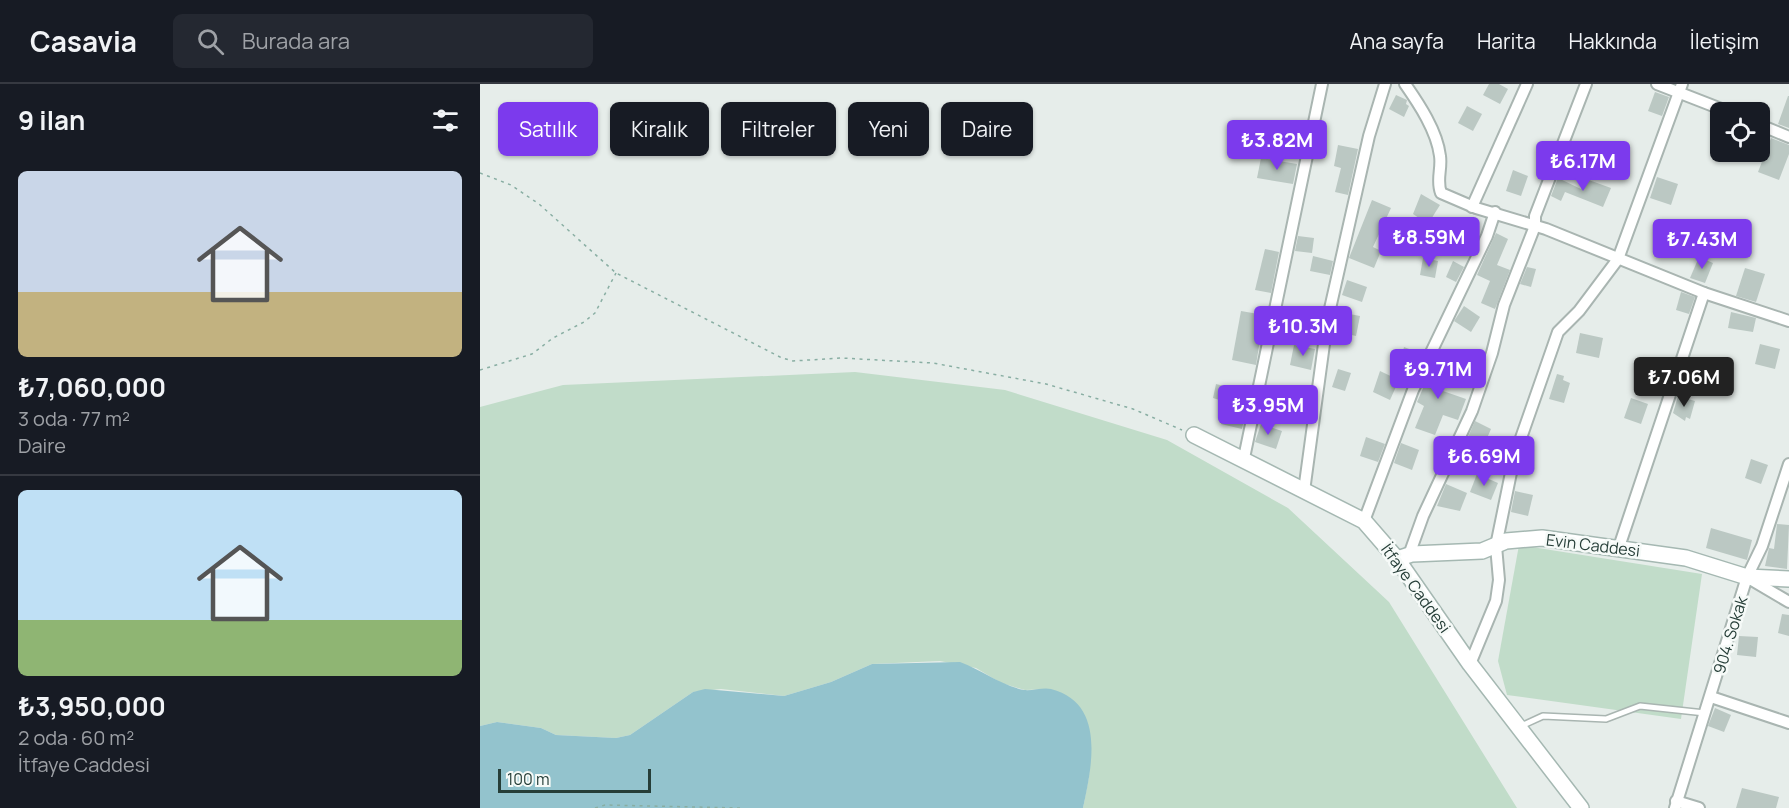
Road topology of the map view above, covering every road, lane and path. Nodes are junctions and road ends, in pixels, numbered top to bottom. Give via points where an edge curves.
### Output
1 (1322, 84) edge
2 (1385, 84) edge
3 (1405, 84) edge
4 (1527, 84) edge
5 (1586, 84) edge
6 (1657, 84) edge
7 (1680, 88) edge
8 (1710, 103) edge
9 (1770, 129) edge
10 (1789, 137) edge
11 (480, 172) edge
12 (1472, 207) junction
13 (1495, 212) junction
14 (1535, 226) junction
15 (1618, 259) junction
16 (616, 273) junction
17 (1704, 292) junction
18 (1789, 321) edge
19 (480, 370) edge
20 (1194, 435) joint
21 (1244, 458) junction
22 (1788, 471) edge
23 (1304, 491) junction
24 (1364, 521) junction
25 (1496, 546) junction
26 (1619, 547) junction
27 (1403, 557) junction
28 (1747, 577) junction
29 (1789, 579) edge
30 (1789, 602) edge
31 (1470, 664) junction
32 (1711, 697) junction
33 (1705, 713) junction
34 (1789, 723) edge
35 (1517, 728) junction
36 (1676, 805) edge
37 (595, 808) edge
38 (741, 808) edge
39 (1581, 808) edge
40 (1699, 808) edge

1 - 21 street
2 - 23 street via 1369,136 1326,322
3 - 12 street via 1437,143 1441,193
4 - 12 street
5 - 14 street via 1535,216
6 - 7 street
7 - 8 street
7 - 15 street
9 - 10 street
11 - 16 path via 511,185 539,204
12 - 13 street
13 - 14 street
13 - 24 street via 1413,390
14 - 15 street
14 - 27 street via 1504,305 1472,411
15 - 17 street
15 - 25 street via 1558,332 1514,458
16 - 19 path via 595,313 584,322 532,354
16 - 20 path via 782,358 841,358 956,367 1046,384 1133,409
17 - 18 street
17 - 26 street
20 - 21 street, İtfaye Caddesi
21 - 23 street, İtfaye Caddesi
22 - 28 street, 904. Sokak
23 - 24 street, İtfaye Caddesi
24 - 27 street, İtfaye Caddesi
25 - 26 street, Evin Caddesi via 1506,541 1542,538
25 - 27 street, Evin Caddesi via 1482,551
25 - 31 street via 1496,601
26 - 28 street, Evin Caddesi via 1702,562
27 - 31 street, İtfaye Caddesi
28 - 29 street, Evin Caddesi
28 - 30 street
28 - 32 street, 904. Sokak
31 - 35 street, İtfaye Caddesi
32 - 33 street, 904. Sokak
32 - 34 street
33 - 35 lane via 1640,706 1606,719 1543,716
33 - 36 street, 904. Sokak
35 - 39 street, İtfaye Caddesi
36 - 40 street
37 - 38 path

